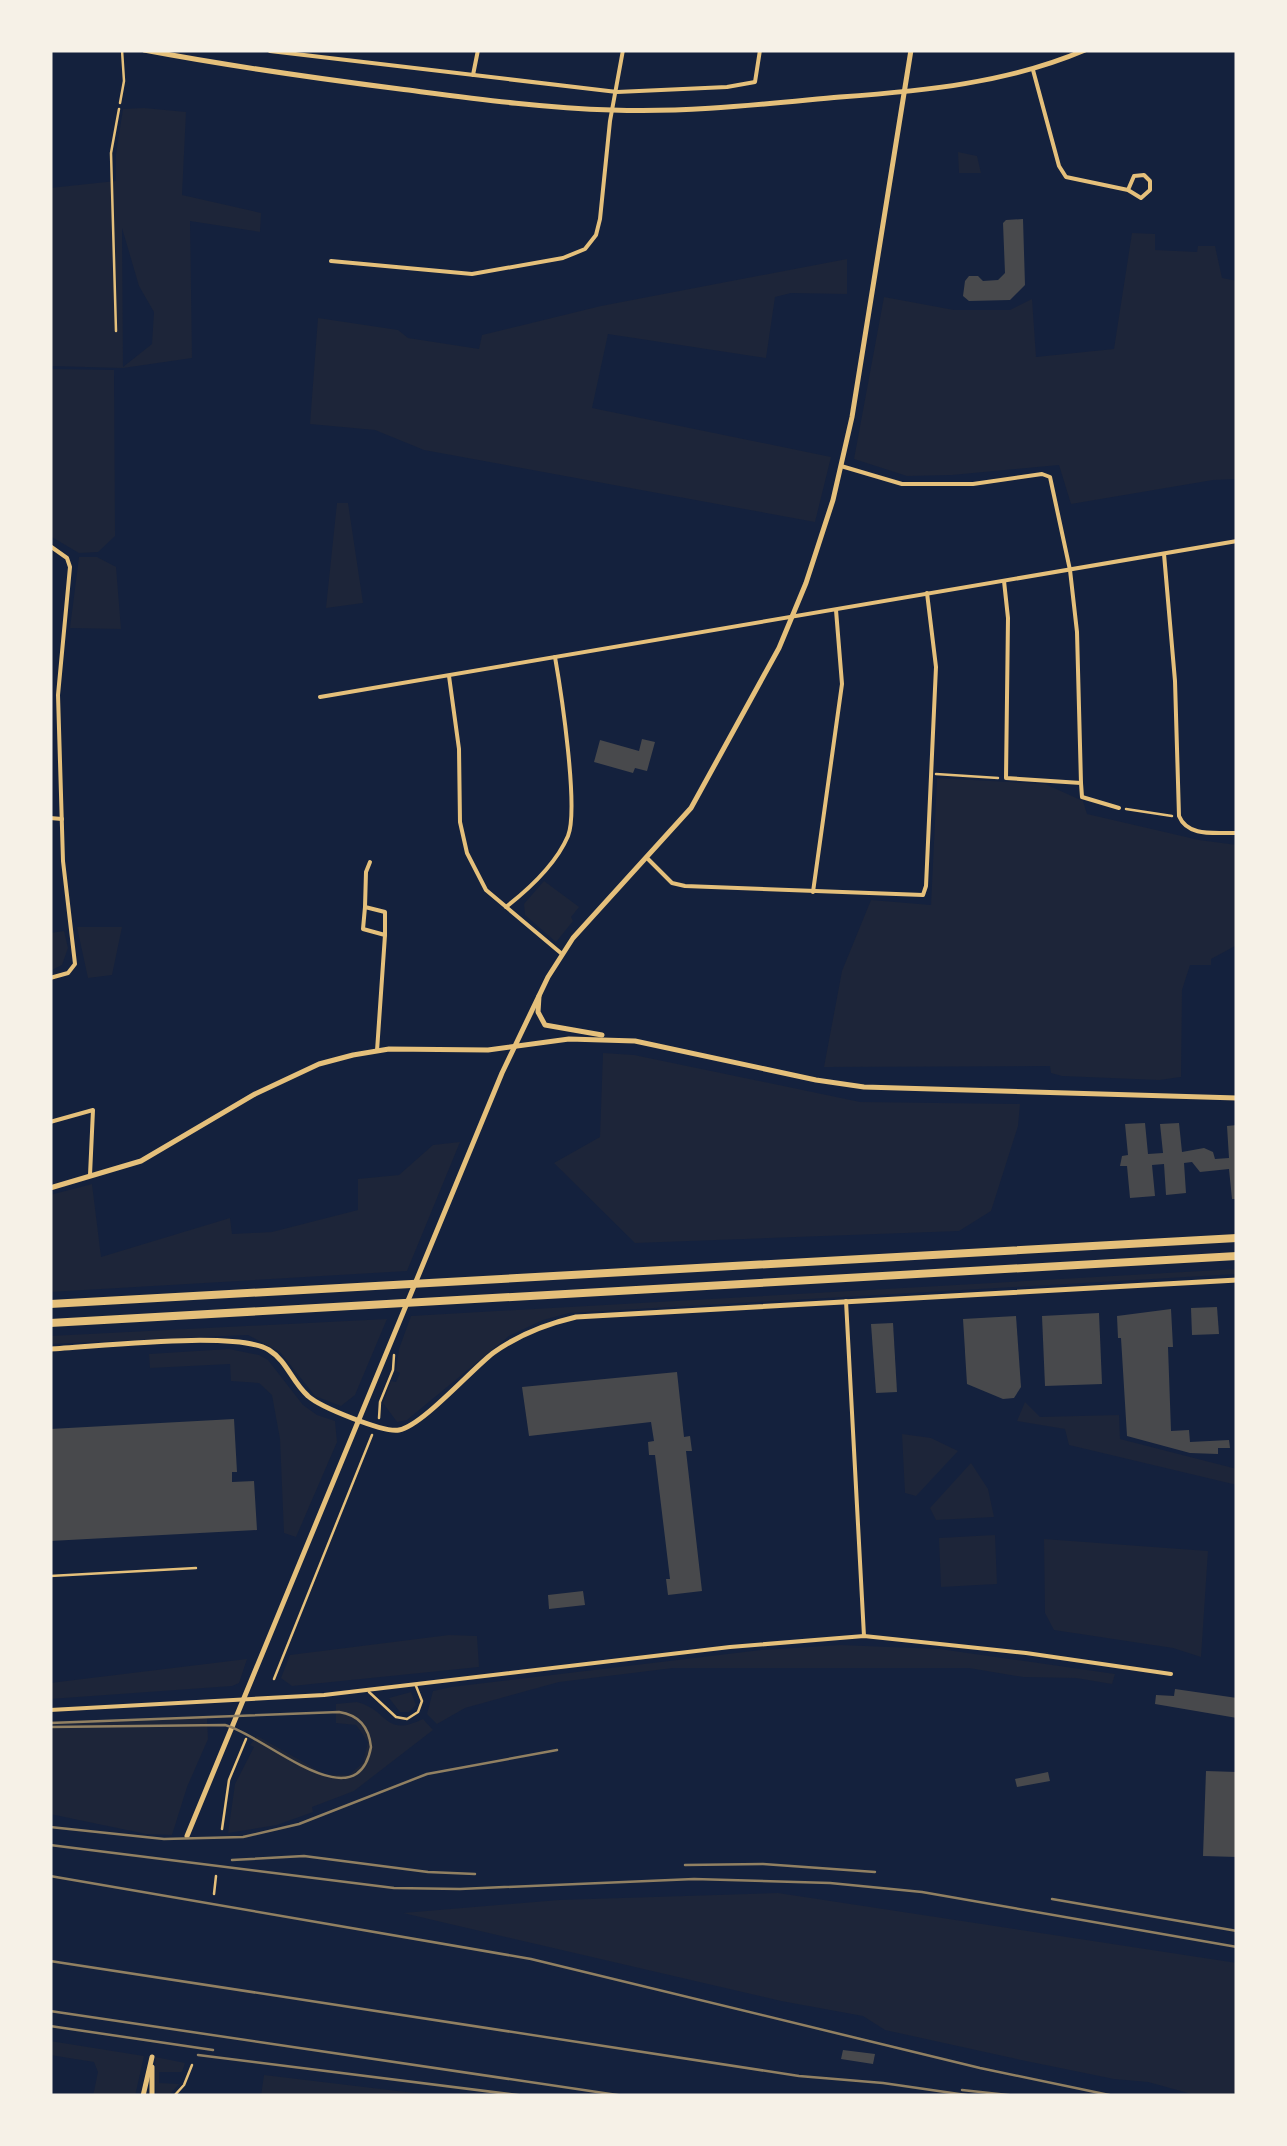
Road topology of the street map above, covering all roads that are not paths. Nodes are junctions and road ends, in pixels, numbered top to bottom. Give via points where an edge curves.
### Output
1 (122, 50) edge
2 (144, 50) edge
3 (347, 50) edge
4 (478, 50) edge
5 (623, 50) edge
6 (760, 50) edge
7 (911, 50) edge
8 (1085, 50) edge
9 (270, 51) edge
10 (344, 61) junction
11 (1033, 70) junction
12 (473, 76) junction
13 (904, 91) junction
14 (617, 92) junction
15 (120, 102) road end
16 (612, 110) junction
17 (1128, 190) junction
18 (331, 261) dead end
19 (842, 466) junction
20 (1237, 540) edge
21 (50, 546) edge
22 (1164, 554) junction
23 (1070, 570) junction
24 (1004, 581) junction
25 (927, 593) junction
26 (836, 610) junction
27 (793, 616) junction
28 (555, 657) junction
29 (449, 676) junction
30 (58, 695) junction
31 (50, 696) edge
32 (320, 697) dead end
33 (1081, 784) junction
34 (1120, 808) road end
35 (50, 818) edge
36 (62, 819) junction
37 (1237, 834) edge
38 (648, 859) junction
39 (370, 862) dead end
40 (813, 892) junction
41 (365, 907) junction
42 (506, 908) junction
43 (385, 935) junction
44 (562, 954) junction
45 (50, 978) edge
46 (539, 993) junction
47 (609, 1038) junction
48 (514, 1046) junction
49 (377, 1051) junction
50 (1237, 1098) edge
51 (50, 1122) edge
52 (89, 1177) junction
53 (50, 1188) edge
54 (1237, 1238) edge
55 (1237, 1256) edge
56 (1237, 1280) edge
57 (846, 1302) junction
58 (50, 1304) edge
59 (50, 1323) edge
60 (50, 1350) edge
61 (360, 1419) junction
62 (196, 1568) dead end
63 (50, 1576) edge
64 (864, 1636) junction
65 (1171, 1674) dead end
66 (416, 1686) junction
67 (368, 1691) junction
68 (243, 1700) junction
69 (50, 1710) edge
70 (187, 1836) dead end
71 (142, 2096) edge
72 (152, 2096) edge

1 - 15 lane
2 - 16 street via 518,104
3 - 10 street
4 - 12 street
5 - 14 street
6 - 14 street via 754,82
7 - 13 street
8 - 11 street
9 - 10 street
10 - 12 street
11 - 13 street
11 - 17 street via 1066,177
12 - 14 street
13 - 16 street
13 - 19 street
14 - 16 street
16 - 18 street via 596,236 576,255 472,274
17 - 17 street via 1145,196 1150,181 1134,176
19 - 23 street via 902,484 1050,477
19 - 27 street
20 - 22 street
21 - 30 street via 70,567
22 - 23 street
22 - 37 street via 1179,816 1191,831
23 - 24 street
23 - 33 street
24 - 25 street
24 - 33 street via 1006,778
25 - 26 street
25 - 40 street via 936,667 923,896
26 - 27 street
26 - 40 street via 842,684
27 - 28 street
27 - 38 street via 699,796
28 - 29 street
28 - 42 street via 570,832
29 - 32 street
29 - 42 street via 463,842 486,890
30 - 31 street
30 - 36 street
33 - 34 street via 1082,798
35 - 36 street
36 - 45 street via 75,964
38 - 40 street via 685,886
38 - 44 street
39 - 41 street
41 - 43 street via 385,912
41 - 43 street via 364,930
42 - 44 street
43 - 49 street
44 - 46 street
46 - 47 street via 538,1012 549,1028
46 - 48 street
47 - 48 street
47 - 50 street via 864,1087
48 - 49 street
48 - 61 street
49 - 52 street via 298,1073 140,1161
51 - 52 street via 93,1110
52 - 53 street
54 - 58 highway
55 - 59 highway
56 - 57 street
57 - 61 street via 563,1320 493,1354 412,1426 394,1430
57 - 64 street
60 - 61 street via 256,1344 276,1354 310,1397
61 - 68 street
62 - 63 lane
64 - 65 street
64 - 66 street
66 - 67 street
66 - 67 lane via 422,1701 407,1720
67 - 68 street
68 - 69 street
68 - 70 street
71 - 72 street via 152,2061

